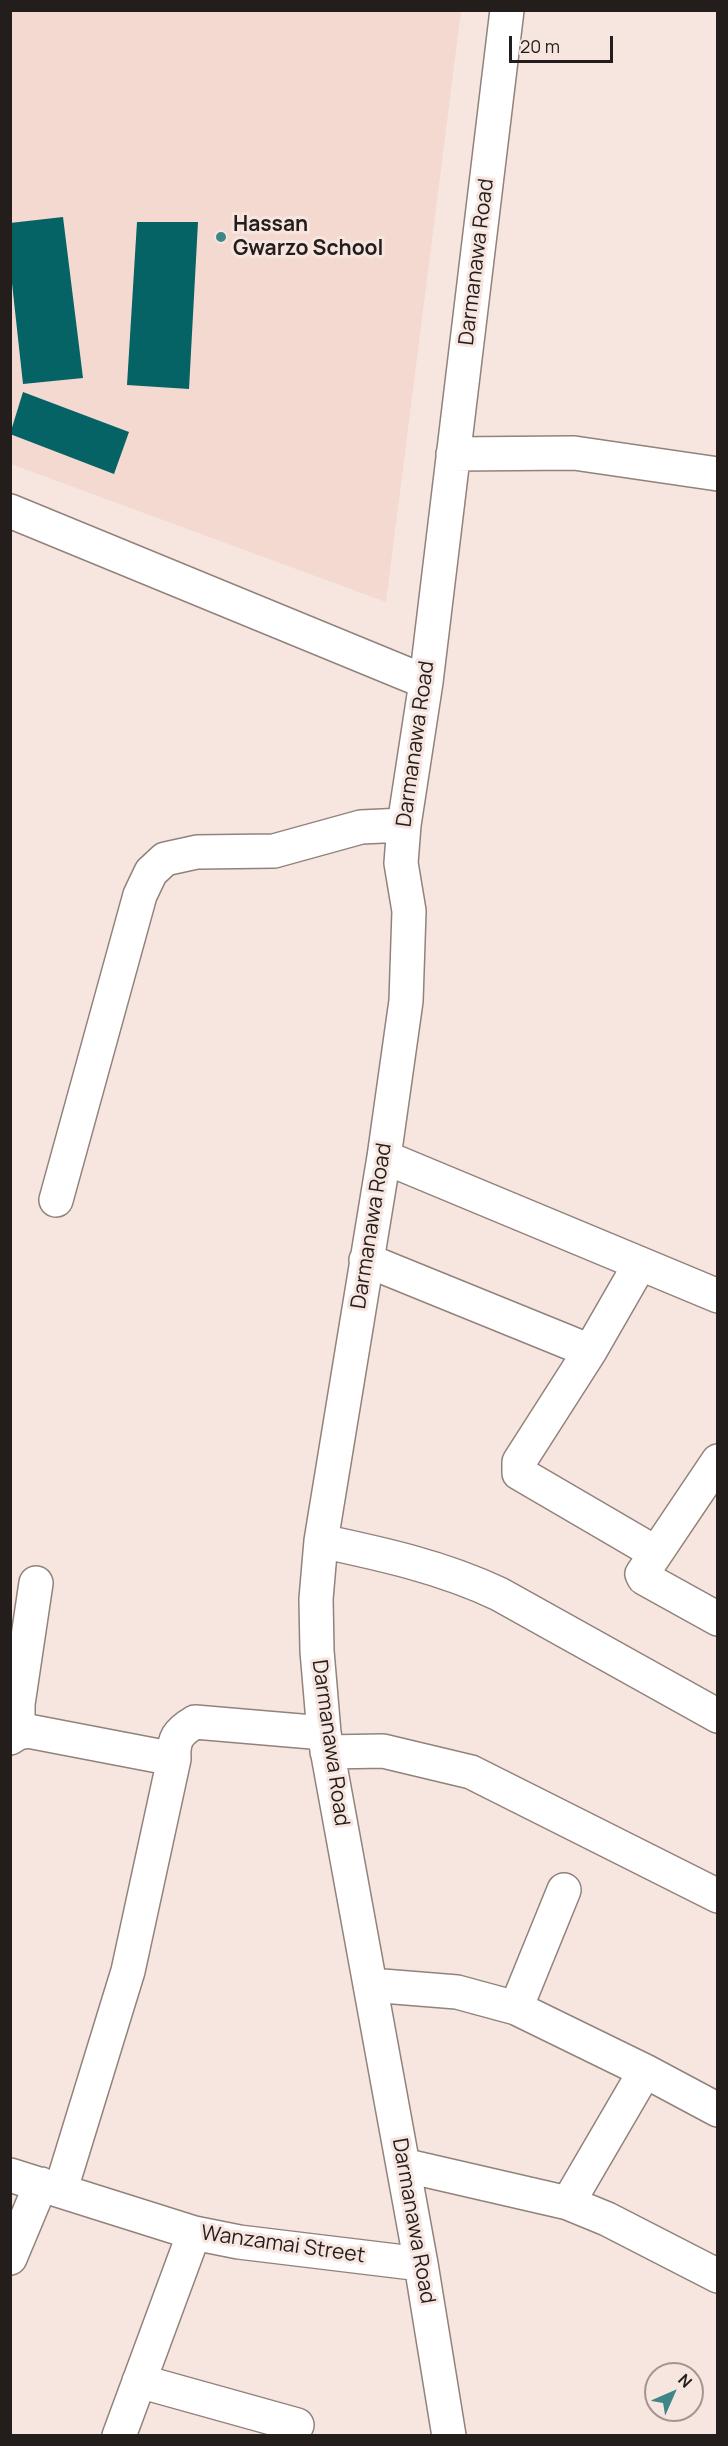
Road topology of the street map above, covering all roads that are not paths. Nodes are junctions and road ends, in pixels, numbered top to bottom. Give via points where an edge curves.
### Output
1 (507, 10) edge
2 (453, 454) junction
3 (717, 474) edge
4 (10, 511) edge
5 (426, 682) junction
6 (404, 825) junction
7 (384, 1157) junction
8 (56, 1200) dead end
9 (366, 1260) junction
10 (640, 1264) junction
11 (717, 1296) edge
12 (590, 1351) junction
13 (717, 1461) edge
14 (321, 1541) junction
15 (656, 1553) junction
16 (36, 1583) dead end
17 (717, 1619) edge
18 (717, 1716) edge
19 (14, 1736) edge
20 (326, 1742) junction
21 (174, 1759) junction
22 (564, 1890) dead end
23 (717, 1896) edge
24 (370, 1985) junction
25 (516, 2008) junction
26 (645, 2071) junction
27 (717, 2110) edge
28 (403, 2165) junction
29 (37, 2182) edge
30 (568, 2203) junction
31 (194, 2233) junction
32 (10, 2258) edge
33 (421, 2264) junction
34 (717, 2276) edge
35 (139, 2380) junction
36 (297, 2425) dead end
37 (119, 2436) edge
38 (450, 2436) edge

1 - 2 street, Darmanawa Road
2 - 3 street via 574,453
2 - 5 street, Darmanawa Road
4 - 5 street
5 - 6 street, Darmanawa Road
6 - 7 street, Darmanawa Road via 401,863 409,911 406,1001
6 - 8 street via 361,827 274,852 197,852 165,859 151,872 140,895
7 - 9 street, Darmanawa Road
7 - 10 street
9 - 12 street
9 - 14 street, Darmanawa Road
10 - 11 street
10 - 12 street
12 - 15 street via 519,1462 519,1473
13 - 15 street
14 - 18 street via 406,1560 471,1581
14 - 20 street, Darmanawa Road via 317,1651
15 - 17 street via 642,1576
16 - 19 street
19 - 21 street via 28,1731
20 - 21 street via 195,1722 173,1743
20 - 23 street via 471,1772
20 - 24 street, Darmanawa Road
21 - 29 street via 128,1971
22 - 25 street
24 - 25 street via 457,1992
24 - 28 street, Darmanawa Road
25 - 26 street
26 - 27 street
26 - 30 street
28 - 30 street
28 - 33 street, Darmanawa Road
29 - 31 street, Wanzamai Street
29 - 32 street
30 - 34 street via 608,2219
31 - 33 street, Wanzamai Street
31 - 35 street
33 - 38 street, Darmanawa Road
35 - 36 street
35 - 37 street

